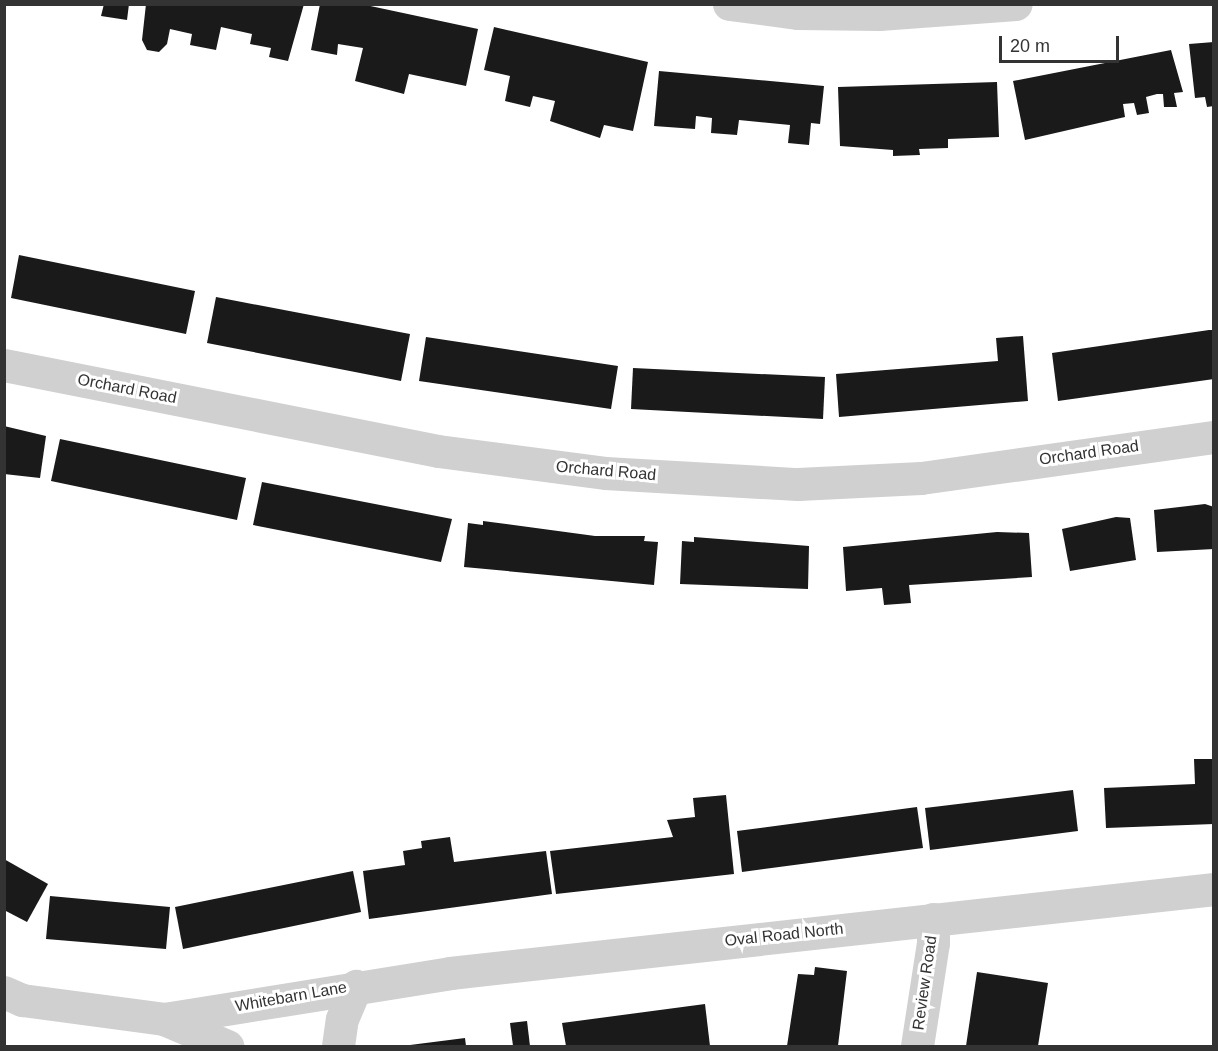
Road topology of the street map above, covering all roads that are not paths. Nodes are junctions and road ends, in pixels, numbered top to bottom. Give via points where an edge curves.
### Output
1 (729, 4) edge
2 (1016, 4) edge
3 (4, 365) edge
4 (1214, 437) edge
5 (1214, 889) edge
6 (933, 919) junction
7 (356, 986) junction
8 (4, 992) edge
9 (164, 1018) junction
10 (227, 1047) edge
11 (338, 1047) edge
12 (917, 1047) edge

1 - 2 street via 798,13 879,14
3 - 4 street, Orchard Road via 438,451 605,473 798,484 921,478
5 - 6 street, Oval Road North
6 - 7 street, Oval Road North
6 - 12 street, Review Road
7 - 9 street, Whitebarn Lane
7 - 11 street, Whitebarn Lane via 342,1018
8 - 9 street, Whitebarn Lane via 22,1000
9 - 10 street, Whitebarn Lane

